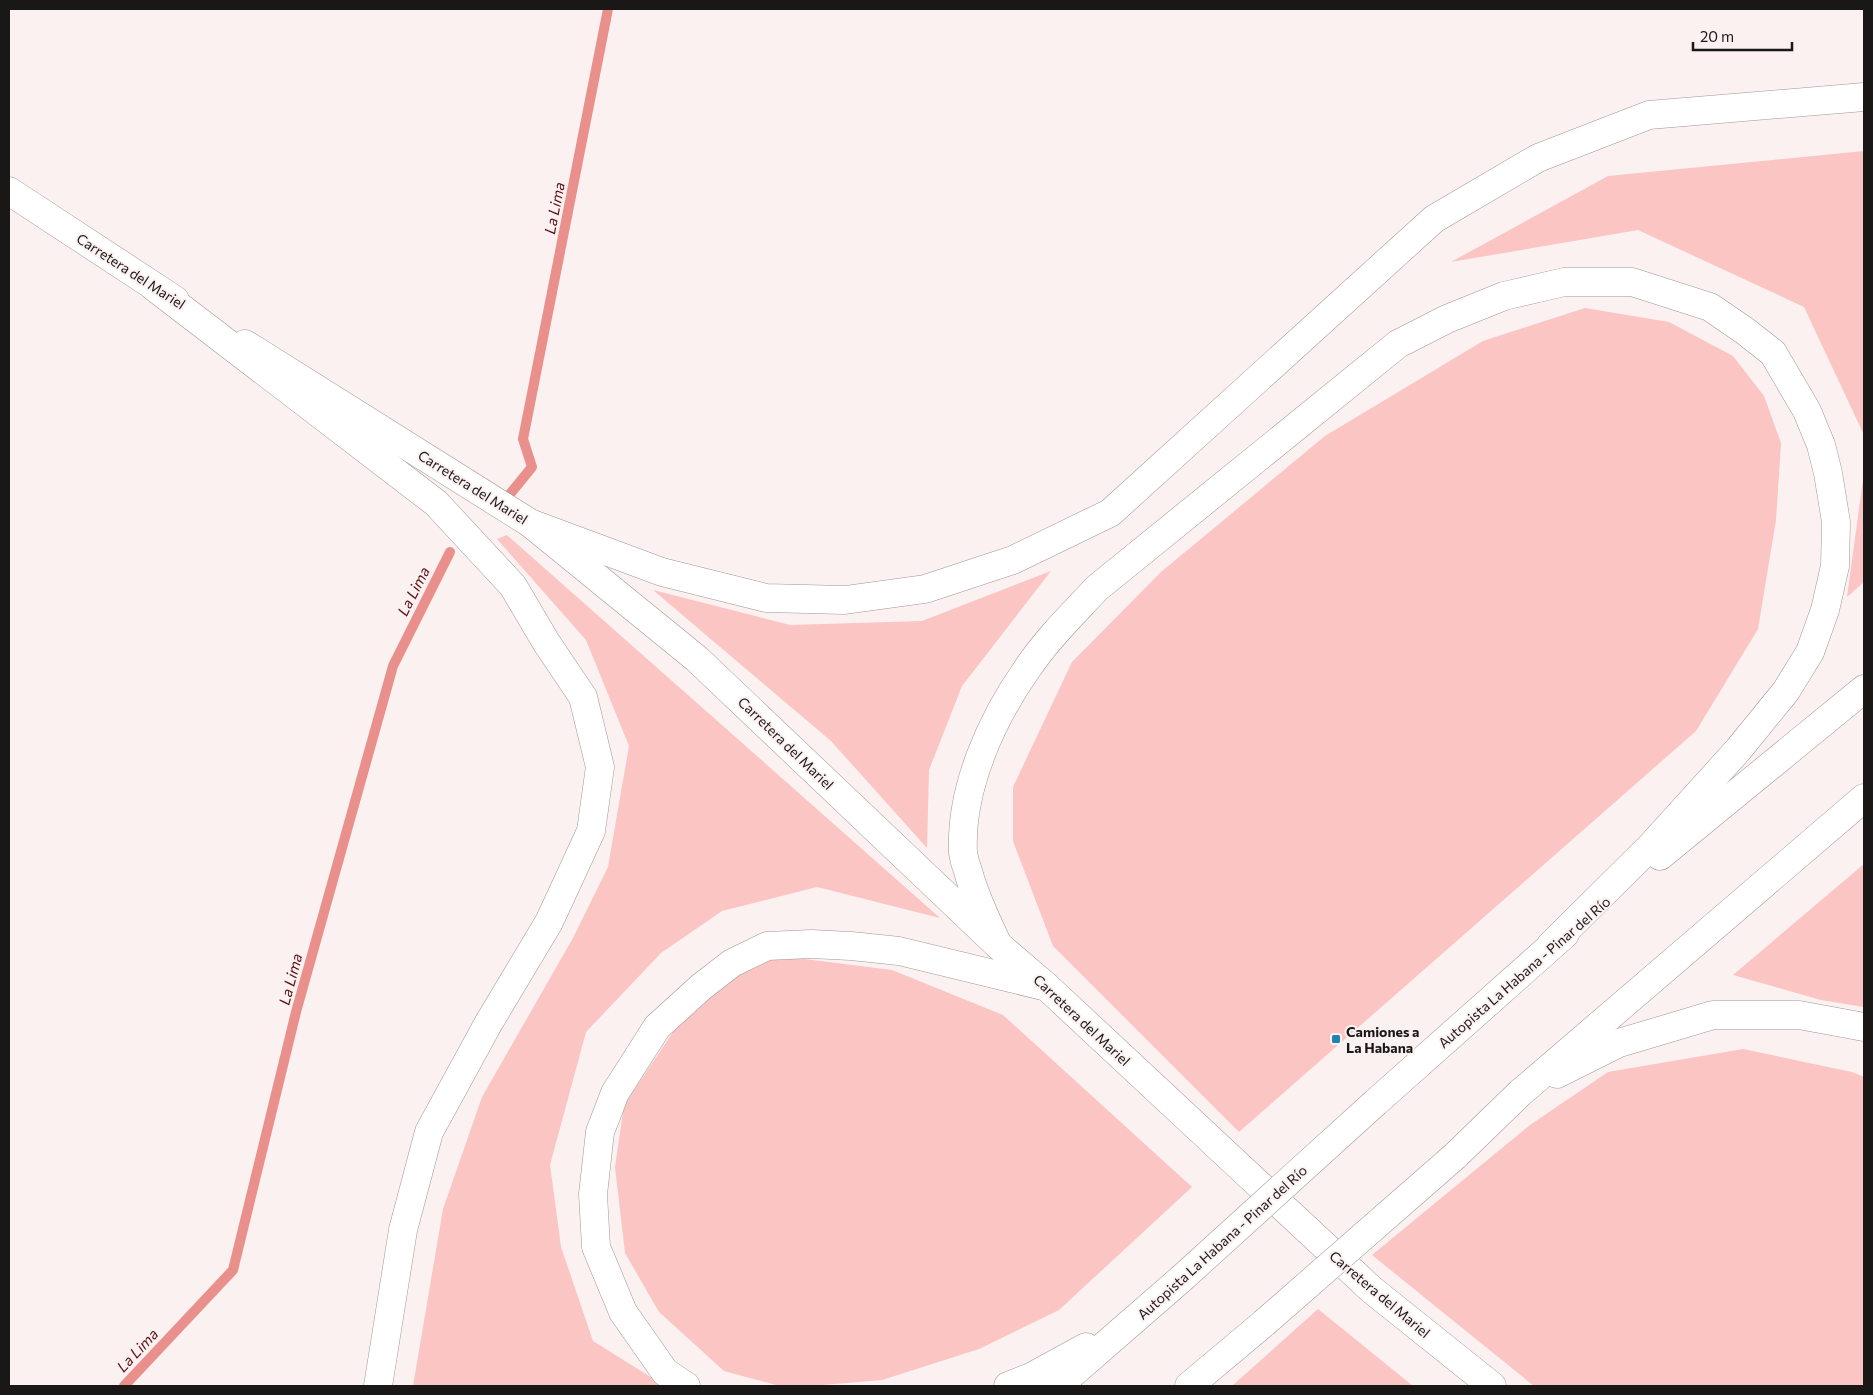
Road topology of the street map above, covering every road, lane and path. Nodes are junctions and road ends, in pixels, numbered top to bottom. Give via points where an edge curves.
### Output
1 (1864, 97) edge
2 (9, 191) edge
3 (154, 287) junction
4 (530, 523) junction
5 (1864, 689) edge
6 (1864, 798) edge
7 (998, 945) junction
8 (1551, 945) junction
9 (1047, 987) junction
10 (1864, 1027) edge
11 (1520, 1093) junction
12 (1130, 1324) junction
13 (378, 1386) edge
14 (686, 1386) edge
15 (1008, 1386) edge
16 (1058, 1386) edge
17 (1189, 1386) edge
18 (1492, 1386) edge

1 - 4 main road via 1649,115 1538,158 1434,219 1110,513 1013,560 925,589 845,600 766,598 662,572
2 - 3 main road, Carretera del Mariel
3 - 4 main road, Carretera del Mariel
3 - 13 main road via 436,503 513,586 583,697 600,767 591,831 549,922 429,1132 403,1230
4 - 7 main road, Carretera del Mariel via 697,658
5 - 8 main road, Autopista La Habana - Pinar del Río
6 - 11 main road
7 - 8 main road via 974,894 963,854 970,785 996,723 1027,669 1097,588 1398,344 1447,318 1504,296 1564,282 1632,282 1710,307 1773,353 1807,411 1821,445 1836,522 1835,566 1810,652 1786,691 1738,750 1650,846
7 - 9 main road, Carretera del Mariel
8 - 12 main road, Autopista La Habana - Pinar del Río, bridge
9 - 14 main road via 899,951 811,944 767,946 732,963 700,987 657,1027 615,1094 600,1132 593,1194 596,1247 623,1312 665,1372
9 - 18 main road, Carretera del Mariel via 1372,1290
10 - 11 main road via 1799,1015 1713,1016 1619,1043
11 - 17 main road, bridge via 1456,1156
12 - 15 main road
12 - 16 main road, Autopista La Habana - Pinar del Río

